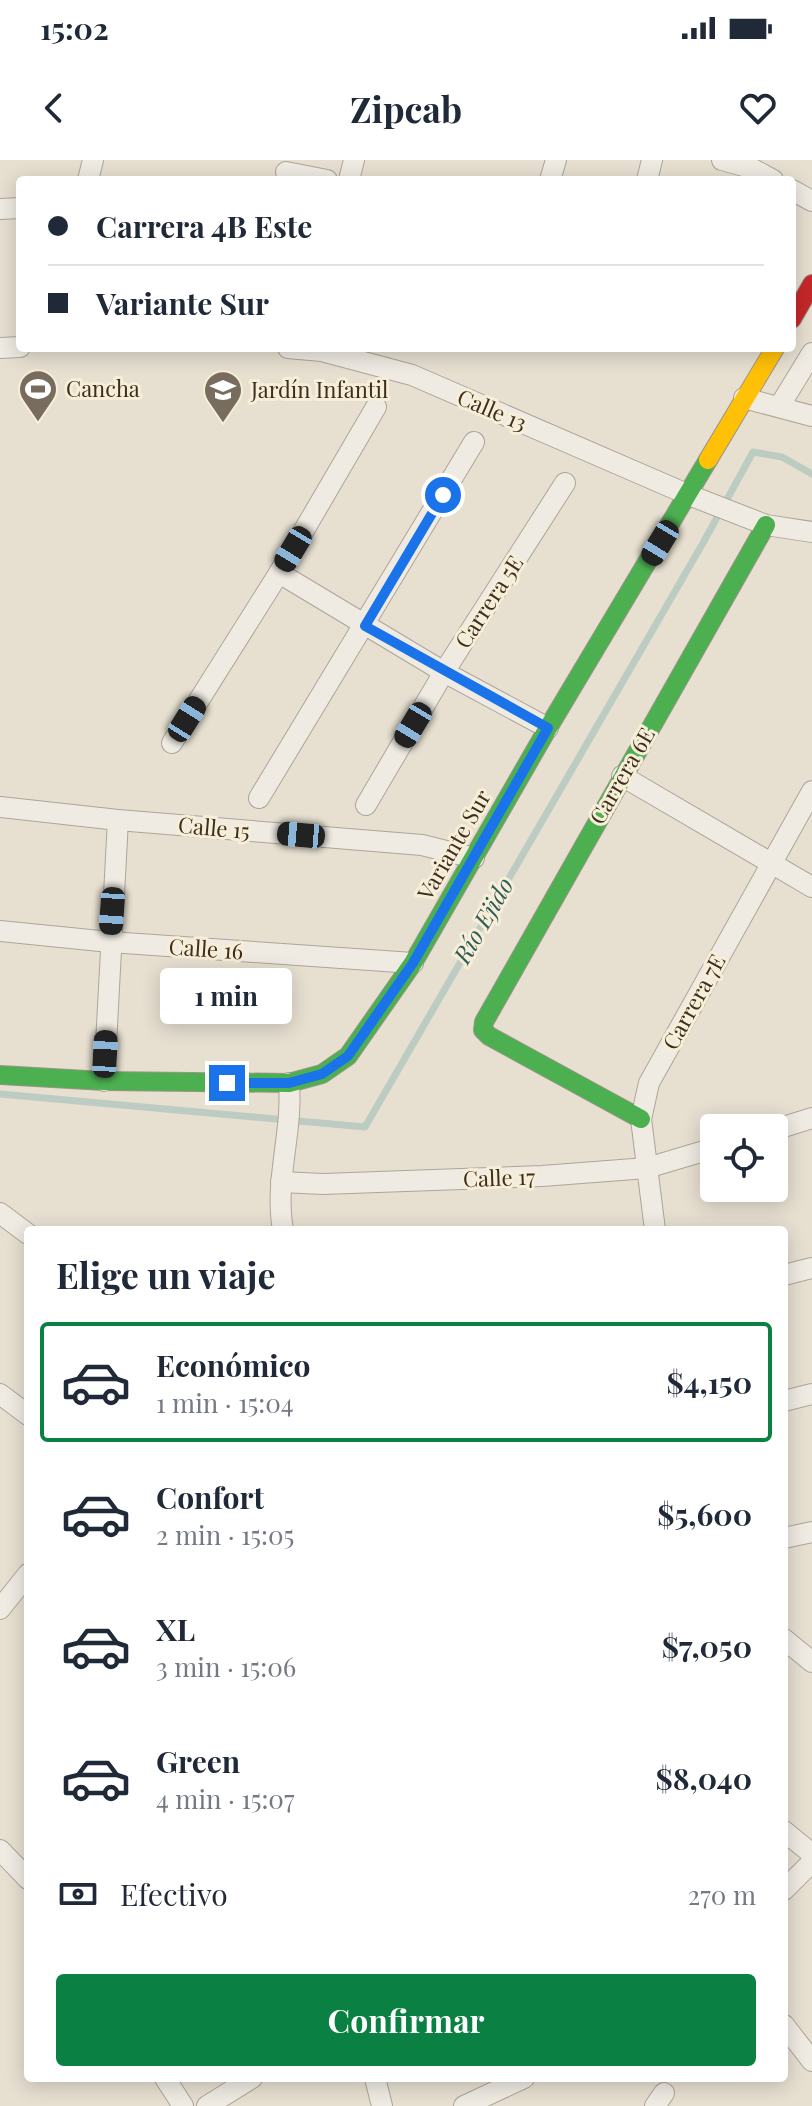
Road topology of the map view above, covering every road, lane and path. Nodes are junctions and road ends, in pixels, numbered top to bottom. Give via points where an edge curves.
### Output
1 (722, 160) edge
2 (752, 169) edge
3 (286, 172) dead end
4 (306, 176) edge
5 (812, 284) edge
6 (796, 312) edge
7 (326, 352) edge
8 (773, 352) edge
9 (812, 353) edge
10 (744, 398) junction
11 (376, 407) dead end
12 (779, 407) junction
13 (812, 416) edge
14 (474, 442) dead end
15 (565, 483) dead end
16 (699, 498) junction
17 (766, 525) junction
18 (812, 532) edge
19 (279, 573) junction
20 (365, 626) junction
21 (444, 672) junction
22 (548, 728) junction
23 (172, 743) dead end
24 (622, 776) junction
25 (812, 791) edge
26 (259, 798) dead end
27 (366, 805) dead end
28 (0, 807) edge
29 (118, 820) junction
30 (474, 858) junction
31 (771, 862) junction
32 (812, 887) edge
33 (0, 931) edge
34 (110, 942) junction
35 (413, 963) junction
36 (0, 1075) edge
37 (104, 1081) junction
38 (289, 1083) junction
39 (812, 1118) edge
40 (641, 1119) junction
41 (788, 1126) edge
42 (700, 1152) edge
43 (647, 1168) junction
44 (281, 1182) junction
45 (0, 1213) edge
46 (282, 1226) edge
47 (654, 1226) edge
48 (24, 1231) edge
49 (812, 1268) edge
50 (788, 1274) edge
51 (0, 1394) edge
52 (812, 1394) edge
53 (788, 1400) edge
54 (24, 1412) edge
55 (812, 1532) edge
56 (788, 1537) edge
57 (24, 1579) edge
58 (0, 1609) edge
59 (788, 1642) edge
60 (812, 1662) edge
61 (788, 1834) edge
62 (0, 1850) edge
63 (812, 1854) edge
64 (812, 1862) edge
65 (24, 1866) edge
66 (788, 1886) edge
67 (788, 2030) edge
68 (812, 2061) edge
69 (168, 2082) edge
70 (246, 2082) edge
71 (376, 2082) edge
72 (515, 2082) edge
73 (183, 2106) edge
74 (207, 2106) edge
75 (382, 2106) edge
76 (464, 2106) edge

1 - 2 street
3 - 4 street
5 - 6 main road
7 - 16 street, Calle 13 via 412,375
8 - 10 main road, Variante Sur
9 - 12 street
10 - 12 street
10 - 16 main road, Variante Sur
11 - 19 street
12 - 13 street
14 - 20 street
15 - 21 street, Carrera 5E
16 - 17 street, Calle 13
16 - 22 main road, Variante Sur
17 - 18 street, Calle 13
17 - 24 main road, Carrera 6E
19 - 20 street
19 - 23 street
20 - 21 street
20 - 26 street
21 - 22 street
21 - 27 street, Carrera 5E
22 - 30 main road, Variante Sur
24 - 31 street
24 - 40 main road, Carrera 6E via 483,1030
25 - 31 street, Carrera 7E
28 - 29 street, Calle 15
29 - 30 street, Calle 15 via 422,845
29 - 34 street
30 - 35 main road, Variante Sur
31 - 32 street
31 - 40 street, Carrera 7E via 649,1083
33 - 34 street, Calle 16
34 - 35 street, Calle 16
34 - 37 street
35 - 38 main road, Variante Sur via 348,1056 322,1074
36 - 37 main road, Variante Sur
37 - 38 main road, Variante Sur
38 - 44 street
39 - 41 street
40 - 43 street, Carrera 7E
42 - 43 street, Calle 17
43 - 44 street, Calle 17 via 339,1184
43 - 47 street, Carrera 7E
44 - 46 street
45 - 48 street
49 - 50 street
51 - 54 street
52 - 53 street
55 - 56 street
57 - 58 street
59 - 60 street
61 - 63 street
62 - 65 street
64 - 66 street
67 - 68 street
69 - 73 street
70 - 74 street
71 - 75 street
72 - 76 street

